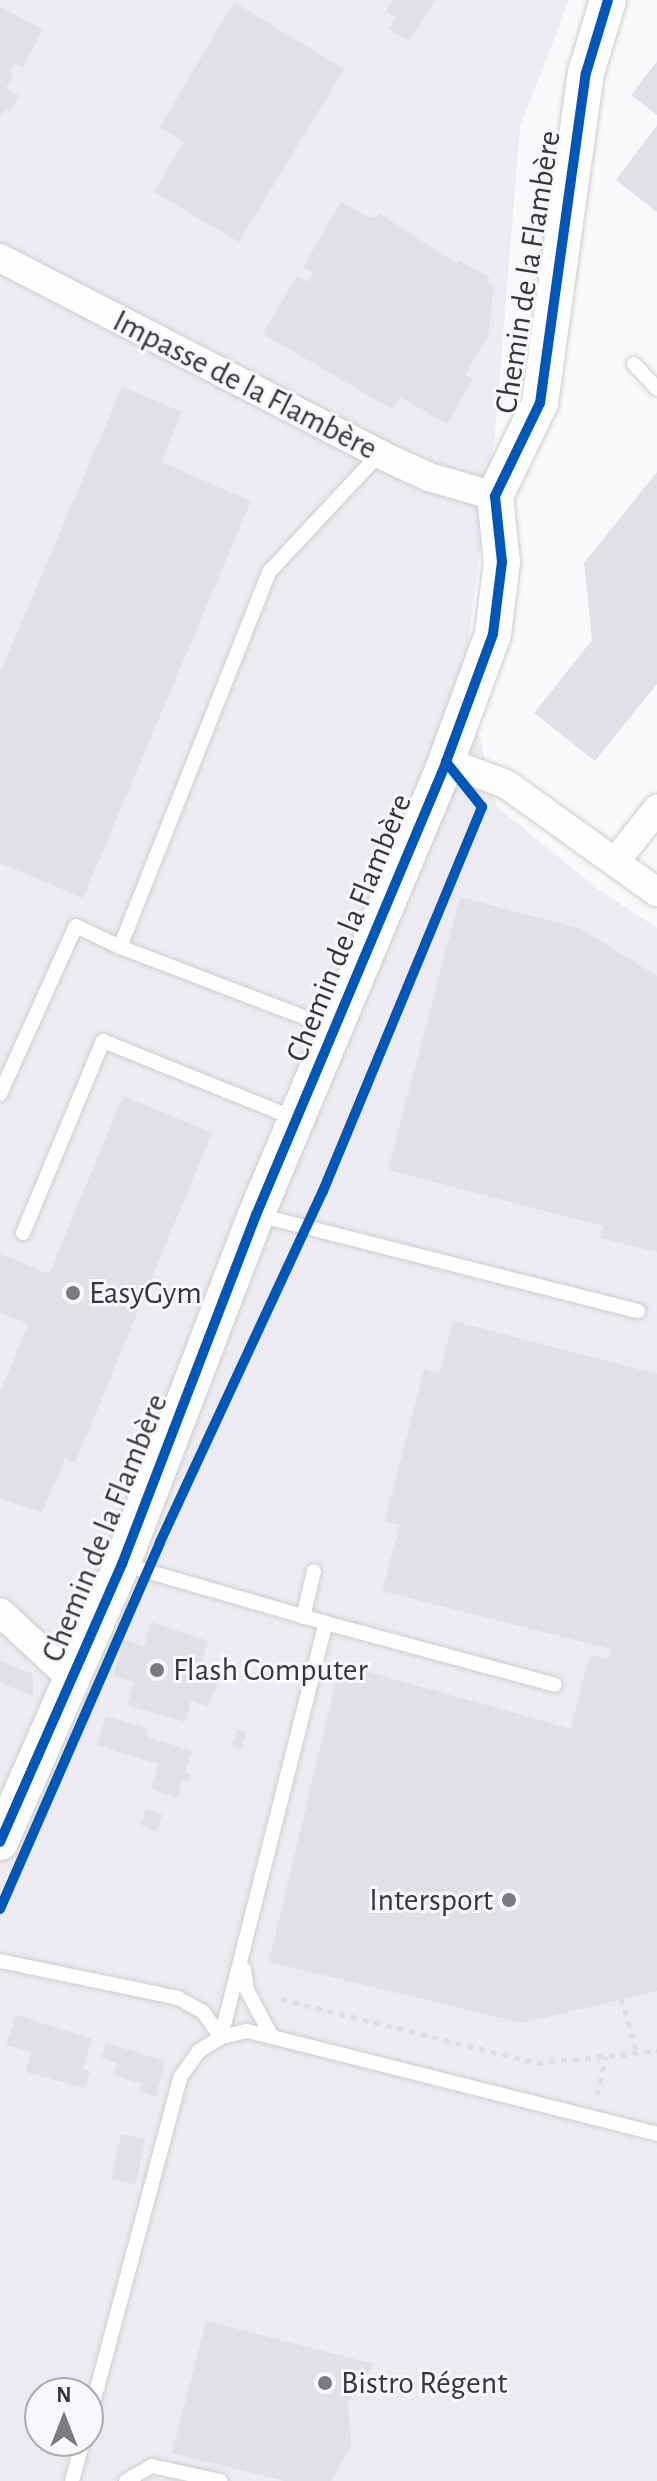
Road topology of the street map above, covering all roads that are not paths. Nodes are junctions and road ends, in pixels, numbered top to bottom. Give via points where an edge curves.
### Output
1 (608, 0) edge
2 (0, 258) edge
3 (634, 364) dead end
4 (657, 389) edge
5 (379, 454) junction
6 (495, 496) junction
7 (446, 762) junction
8 (657, 809) edge
9 (615, 862) junction
10 (657, 892) edge
11 (120, 947) junction
12 (336, 1030) junction
13 (0, 1094) edge
14 (298, 1120) junction
15 (256, 1215) junction
16 (23, 1233) dead end
17 (638, 1311) dead end
18 (122, 1564) junction
19 (314, 1571) dead end
20 (0, 1612) edge
21 (303, 1617) junction
22 (326, 1623) junction
23 (72, 1679) junction
24 (555, 1685) dead end
25 (0, 1842) edge
26 (243, 1955) junction
27 (0, 1961) edge
28 (221, 2037) junction
29 (272, 2037) junction
30 (657, 2134) edge
31 (100, 2377) edge
32 (79, 2457) edge
33 (72, 2481) edge
34 (126, 2481) edge
35 (220, 2481) edge

1 - 6 street, Chemin de la Flambère via 586,73 540,403
2 - 5 street, Impasse de la Flambère
3 - 4 lane
5 - 6 street, Impasse de la Flambère via 429,477
5 - 11 lane via 270,571
6 - 7 street, Chemin de la Flambère via 500,605
7 - 9 street via 506,784
7 - 12 street, Chemin de la Flambère
8 - 9 street
9 - 10 street
11 - 12 lane
11 - 13 lane via 76,926
12 - 14 street, Chemin de la Flambère
14 - 15 street, Chemin de la Flambère
14 - 16 lane via 103,1041
15 - 17 lane
15 - 18 street, Chemin de la Flambère
18 - 21 lane
18 - 23 street, Chemin de la Flambère
19 - 21 lane
20 - 23 street
21 - 22 lane
22 - 24 lane
22 - 26 lane
23 - 25 street, Chemin de la Flambère
26 - 28 lane
26 - 29 lane via 247,1990
27 - 28 lane via 178,1998 203,2012
28 - 29 lane via 247,2031
28 - 31 lane via 199,2051 181,2076
29 - 30 lane
32 - 33 lane
34 - 35 lane via 152,2466

